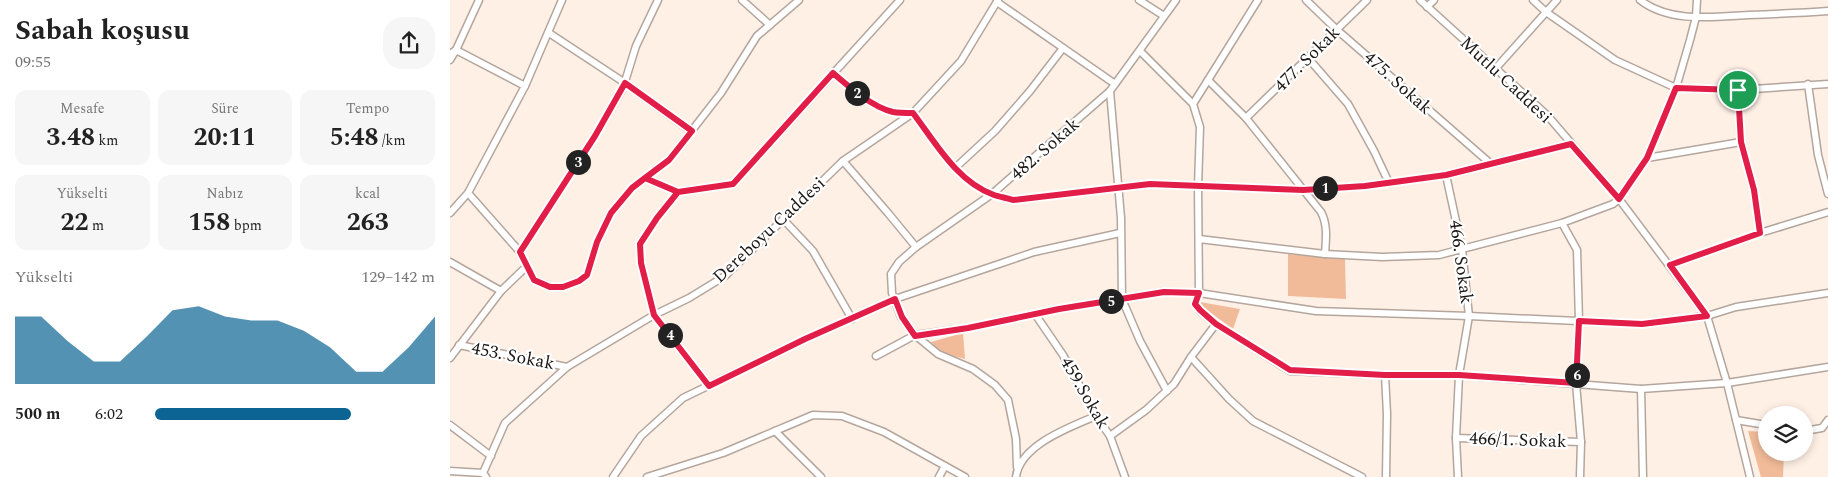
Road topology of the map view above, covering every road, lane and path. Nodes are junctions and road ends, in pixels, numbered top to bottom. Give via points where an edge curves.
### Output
1 (479, 0) edge
2 (562, 0) edge
3 (658, 0) edge
4 (742, 0) edge
5 (799, 0) edge
6 (900, 0) edge
7 (1139, 0) edge
8 (1176, 0) edge
9 (1258, 0) edge
10 (1306, 0) edge
11 (1367, 0) edge
12 (1420, 0) edge
13 (1434, 0) edge
14 (1533, 0) edge
15 (1557, 0) edge
16 (1640, 0) edge
17 (1697, 0) edge
18 (998, 1) edge
19 (1427, 7) junction
20 (1828, 10) edge
21 (1546, 12) junction
22 (1164, 16) junction
23 (1696, 17) junction
24 (770, 25) junction
25 (1336, 29) junction
26 (549, 33) junction
27 (1063, 48) junction
28 (1140, 51) junction
29 (453, 52) edge
30 (1308, 58) junction
31 (450, 60) edge
32 (1496, 68) junction
33 (833, 73) junction
34 (1208, 80) junction
35 (625, 83) junction
36 (1115, 84) junction
37 (1808, 84) junction
38 (1828, 84) edge
39 (525, 86) junction
40 (1676, 88) junction
41 (1738, 90) junction
42 (1110, 91) junction
43 (1193, 104) junction
44 (913, 113) junction
45 (1246, 118) junction
46 (692, 131) junction
47 (1741, 142) junction
48 (1571, 144) junction
49 (1647, 158) junction
50 (843, 161) junction
51 (1492, 164) junction
52 (955, 168) junction
53 (1446, 175) junction
54 (645, 178) junction
55 (1389, 183) junction
56 (1198, 186) junction
57 (1118, 187) junction
58 (1303, 190) junction
59 (678, 192) junction
60 (468, 193) junction
61 (992, 194) junction
62 (1828, 194) edge
63 (1619, 199) junction
64 (1828, 212) edge
65 (450, 213) edge
66 (783, 219) junction
67 (1562, 223) junction
68 (1120, 233) junction
69 (1760, 233) junction
70 (1199, 239) junction
71 (916, 247) junction
72 (1462, 249) junction
73 (520, 252) junction
74 (1325, 254) junction
75 (450, 262) edge
76 (1670, 265) junction
77 (527, 266) junction
78 (501, 291) junction
79 (1199, 293) junction
80 (1828, 293) edge
81 (895, 299) junction
82 (1122, 299) junction
83 (1035, 314) junction
84 (654, 315) junction
85 (1469, 316) junction
86 (1707, 316) junction
87 (852, 319) junction
88 (1579, 321) junction
89 (1216, 324) junction
90 (915, 336) junction
91 (459, 345) junction
92 (876, 356) dead end
93 (450, 358) edge
94 (1191, 358) junction
95 (567, 367) junction
96 (1828, 367) edge
97 (1385, 375) junction
98 (1459, 375) junction
99 (1576, 383) junction
100 (1727, 383) junction
101 (709, 386) junction
102 (1641, 389) junction
103 (1167, 391) junction
104 (1096, 416) junction
105 (1736, 420) junction
106 (1828, 420) edge
107 (1758, 424) edge
108 (450, 425) edge
109 (1813, 430) edge
110 (774, 431) junction
111 (1110, 436) junction
112 (1456, 438) junction
113 (1581, 442) junction
114 (491, 456) junction
115 (945, 466) junction
116 (1017, 467) junction
117 (450, 471) edge
118 (484, 475) edge
119 (613, 477) edge
120 (647, 477) edge
121 (821, 477) edge
122 (939, 477) edge
123 (965, 477) edge
124 (1016, 477) edge
125 (1125, 477) edge
126 (1362, 477) edge
127 (1386, 477) edge
128 (1458, 477) edge
129 (1580, 477) edge
130 (1643, 477) edge
131 (1750, 477) edge

1 - 29 street
2 - 26 street
3 - 35 street via 636,46
4 - 24 street
5 - 24 street
6 - 33 street
7 - 22 street
8 - 22 street, 482. Sokak
9 - 34 street
10 - 25 street, 475. Sokak
11 - 25 street, 477. Sokak
12 - 19 street, Mutlu Caddesi
13 - 19 street
14 - 21 street
15 - 21 street
16 - 23 street via 1669,14
17 - 23 street
18 - 27 street
18 - 44 street, Dereboyu Caddesi via 961,61
19 - 32 street, Mutlu Caddesi
20 - 23 street
21 - 32 street
21 - 40 street via 1615,60
22 - 28 street, 482. Sokak
23 - 40 street
24 - 46 street via 757,36
25 - 30 street, 477. Sokak
25 - 51 street, 475. Sokak
26 - 35 street
26 - 39 street
27 - 36 street
27 - 52 street via 995,131
28 - 36 street, 482. Sokak
28 - 43 street
29 - 31 street
29 - 39 street
30 - 45 street, 477. Sokak
30 - 55 street via 1348,104
32 - 48 street, Mutlu Caddesi via 1547,115
33 - 44 street via 874,103 893,112
33 - 59 street via 733,184
34 - 43 street
34 - 45 street
35 - 46 street
35 - 73 street
36 - 42 street, 482. Sokak
37 - 38 street
37 - 41 street
37 - 62 street
39 - 60 street
40 - 41 street
40 - 49 street
41 - 47 street
42 - 57 street
42 - 61 street, 482. Sokak
43 - 56 street via 1200,126
44 - 50 street, Dereboyu Caddesi
44 - 52 street
45 - 58 street
46 - 54 street via 669,160
47 - 49 street
47 - 69 street via 1754,190
48 - 51 street
48 - 63 street, Mutlu Caddesi
49 - 63 street
50 - 66 street, Dereboyu Caddesi
50 - 71 street
51 - 53 street
52 - 61 street
53 - 55 street
53 - 72 street, 466. Sokak
54 - 59 street
54 - 77 street via 611,213 597,242 587,275 579,281 563,287 550,287 534,280
55 - 58 street
56 - 57 street via 1150,184
56 - 58 street
56 - 70 street
57 - 61 street via 1013,200
57 - 68 street
58 - 74 street via 1326,220
59 - 84 street via 640,244 641,263
60 - 65 street
60 - 73 street
61 - 71 street, 482. Sokak
63 - 67 street
63 - 76 street, Mutlu Caddesi
64 - 69 street
66 - 84 street, Dereboyu Caddesi via 725,276
66 - 87 street via 812,251
67 - 72 street
67 - 88 street via 1577,250
68 - 81 street via 1034,252
68 - 82 street
69 - 76 street
70 - 74 street
70 - 79 street
71 - 81 street, 482. Sokak via 891,274
72 - 74 street via 1439,255
72 - 85 street, 466. Sokak
73 - 77 street
75 - 78 street
76 - 86 street, Mutlu Caddesi
77 - 78 street
78 - 91 street
79 - 82 street via 1164,292
79 - 85 street via 1316,311
79 - 89 street via 1195,304
80 - 86 street
81 - 87 street
81 - 90 street
82 - 83 street
82 - 103 street
83 - 90 street
83 - 104 street, 459.Sokak via 1063,355
84 - 95 street, Dereboyu Caddesi
84 - 101 street
85 - 88 street
85 - 98 street, 466. Sokak
86 - 88 street via 1642,324
86 - 100 street, Mutlu Caddesi
87 - 101 street
88 - 99 street
89 - 94 street
89 - 97 street via 1290,370
90 - 92 street
90 - 116 street via 938,354 973,369 995,385 1008,400 1016,439
91 - 93 street
91 - 95 street, 453. Sokak
94 - 103 street
94 - 126 street via 1254,421
95 - 114 street, Dereboyu Caddesi via 505,423
96 - 100 street
97 - 98 street
97 - 127 street
98 - 99 street
98 - 112 street, 466. Sokak
99 - 102 street
99 - 113 street
100 - 102 street
100 - 105 street, Mutlu Caddesi
101 - 119 street via 683,398 641,436
102 - 130 street
103 - 111 street
104 - 111 street, 459.Sokak
104 - 116 street via 1043,441
105 - 107 street
105 - 131 street, Mutlu Caddesi
106 - 109 street via 1822,428
108 - 114 street
110 - 115 street via 812,415 842,416 898,439
110 - 120 street
110 - 121 street
111 - 125 street, 459.Sokak
112 - 113 street, 466/1. Sokak
112 - 128 street, 466. Sokak
113 - 129 street
114 - 118 street, Dereboyu Caddesi
115 - 122 street
115 - 123 street
116 - 124 street
117 - 118 street

